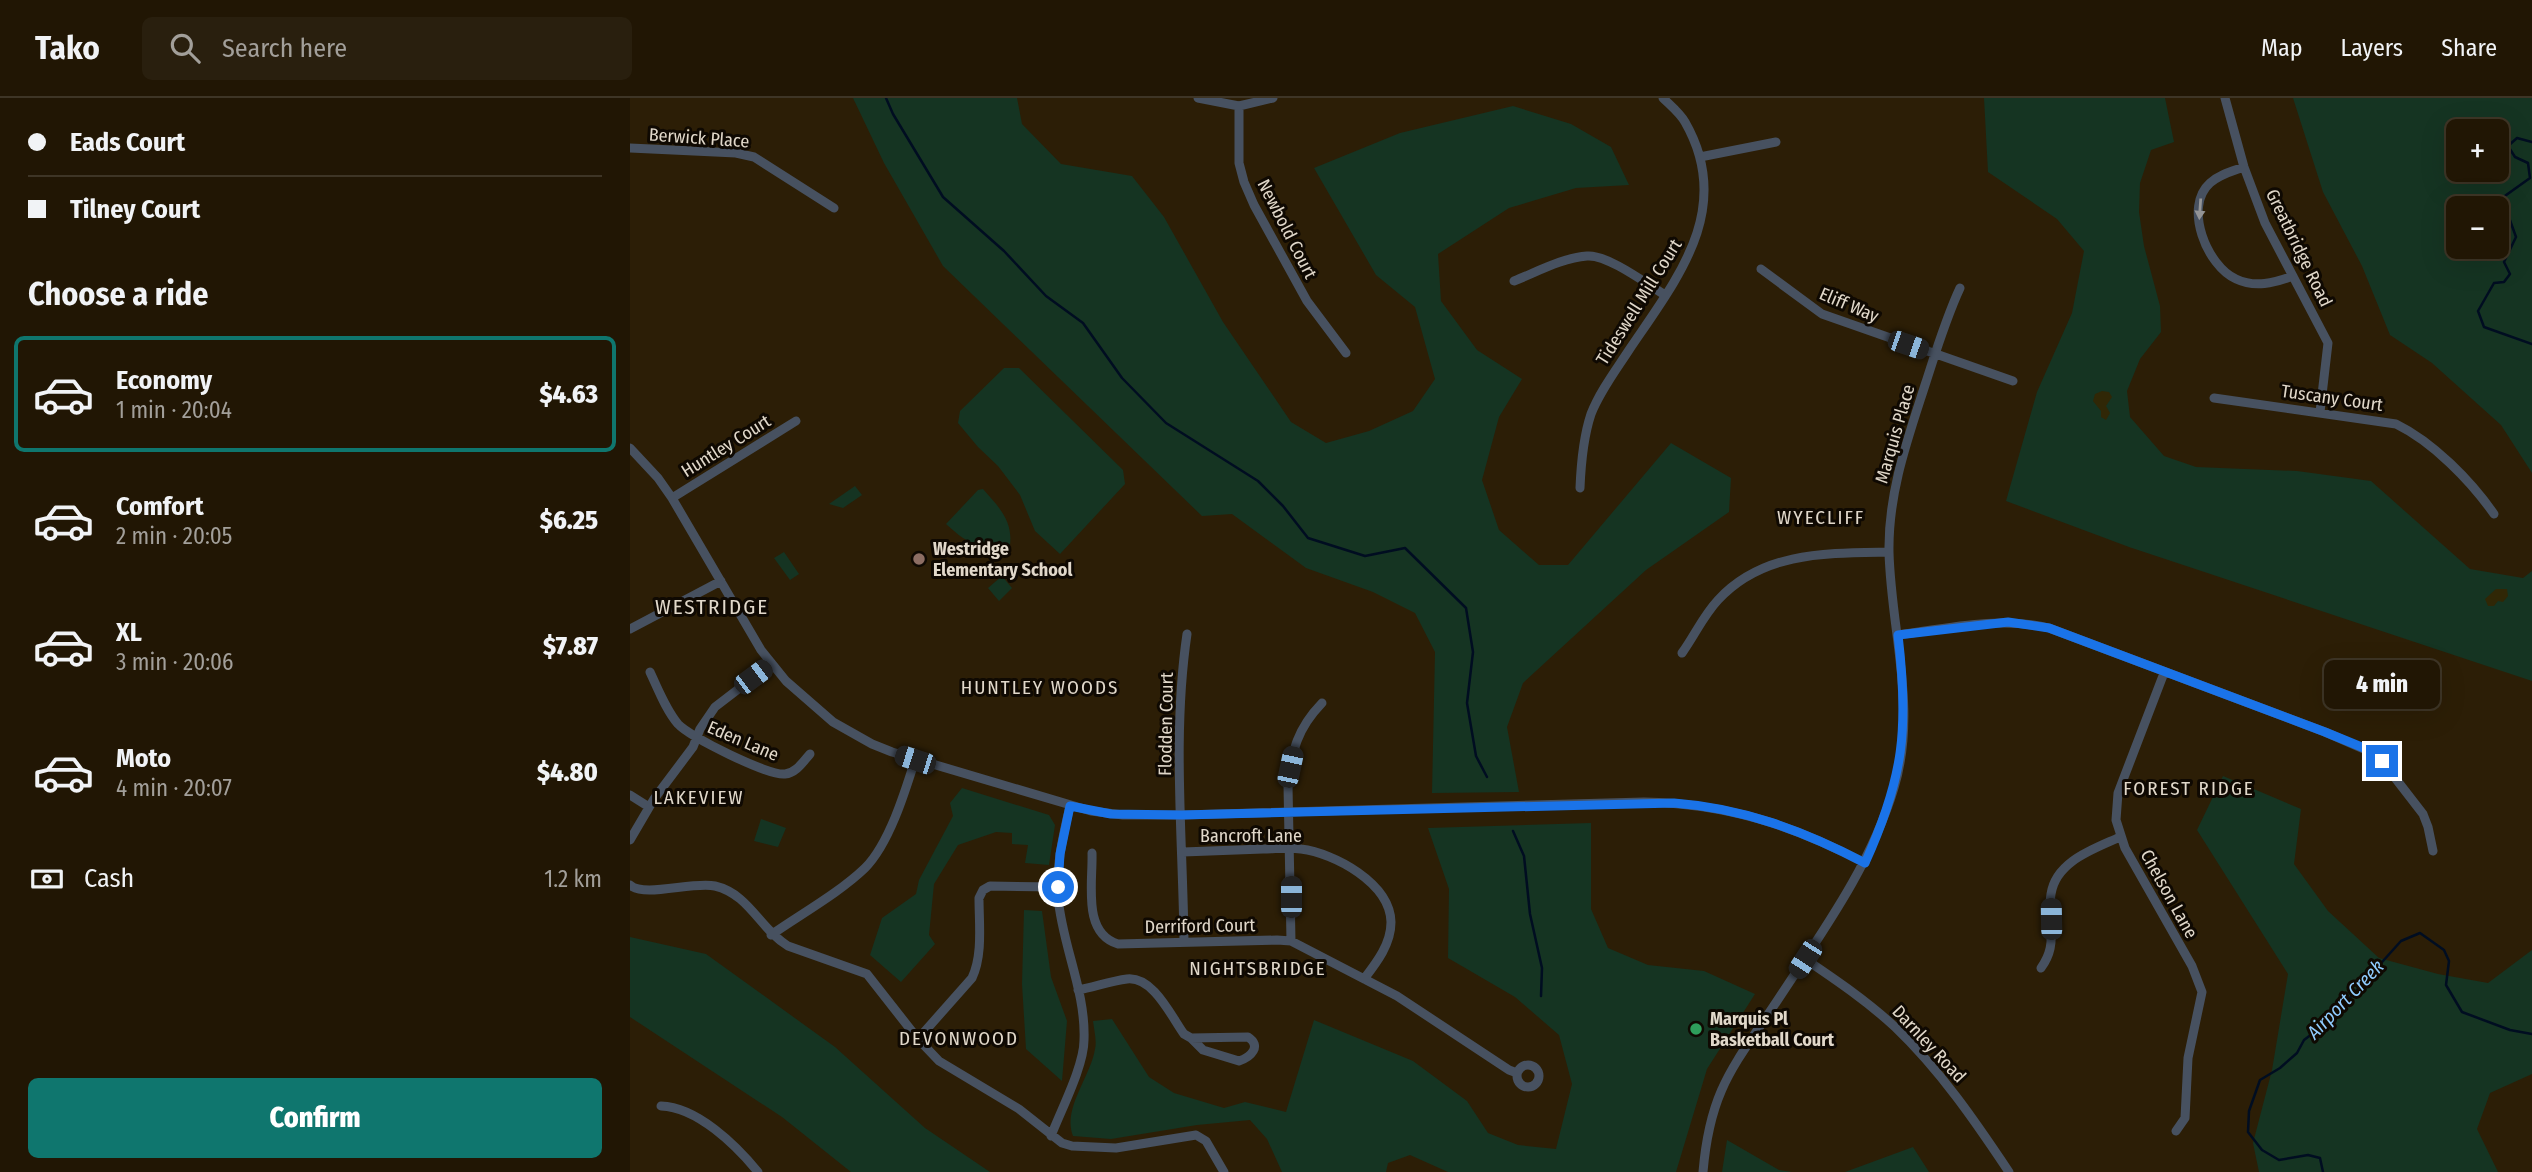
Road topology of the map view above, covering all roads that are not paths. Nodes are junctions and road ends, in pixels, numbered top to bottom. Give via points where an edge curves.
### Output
1 (1198, 98) edge
2 (1273, 98) edge
3 (1663, 98) edge
4 (2225, 98) edge
5 (1239, 106) junction
6 (1776, 142) dead end
7 (630, 148) edge
8 (1700, 158) junction
9 (2244, 167) junction
10 (834, 208) dead end
11 (1760, 268) dead end
12 (2293, 276) junction
13 (1514, 281) dead end
14 (1960, 288) dead end
15 (1665, 295) junction
16 (1346, 353) dead end
17 (1935, 354) junction
18 (2013, 382) dead end
19 (2214, 398) dead end
20 (2320, 412) junction
21 (796, 421) dead end
22 (630, 448) edge
23 (1580, 488) dead end
24 (672, 498) junction
25 (2494, 514) dead end
26 (1889, 552) junction
27 (721, 581) junction
28 (630, 629) edge
29 (1187, 634) dead end
30 (1898, 635) junction
31 (1682, 653) dead end
32 (771, 664) junction
33 (650, 672) dead end
34 (2164, 673) junction
35 (1322, 703) dead end
36 (697, 738) junction
37 (810, 754) dead end
38 (915, 760) junction
39 (630, 795) edge
40 (1070, 806) junction
41 (649, 807) junction
42 (1289, 812) junction
43 (1182, 815) junction
44 (2120, 837) junction
45 (630, 840) edge
46 (1290, 849) junction
47 (2434, 851) dead end
48 (1183, 852) junction
49 (1092, 853) dead end
50 (1865, 863) junction
51 (630, 885) edge
52 (1058, 887) junction
53 (771, 934) junction
54 (1184, 942) junction
55 (1291, 942) junction
56 (1805, 959) junction
57 (2042, 968) dead end
58 (1364, 979) junction
59 (1078, 990) junction
60 (1191, 1038) junction
61 (918, 1039) junction
62 (1517, 1073) dead end
63 (661, 1106) dead end
64 (2176, 1131) dead end
65 (1051, 1136) junction
66 (758, 1172) edge
67 (1224, 1172) edge
68 (1703, 1172) edge
69 (2009, 1172) edge

1 - 5 street
2 - 5 street
3 - 8 street, Tideswell Mill Court via 1684,121
4 - 9 street, Greatbridge Road
5 - 16 street, Newbold Court via 1239,163 1249,194 1307,301
6 - 8 street
7 - 10 street, Berwick Place via 754,157
8 - 15 street, Tideswell Mill Court via 1704,216 1689,256
9 - 12 street, Greatbridge Road via 2265,223
9 -> 12 street via 2208,184 2201,197 2197,216 2212,258 2227,274 2245,282 2274,283
11 - 17 street, Eliff Way via 1822,314
12 - 20 street, Greatbridge Road via 2328,343
13 - 15 street via 1589,255
14 - 17 street, Marquis Place
15 - 23 street, Tideswell Mill Court via 1592,413 1583,447
17 - 18 street, Eliff Way
17 - 26 street, Marquis Place via 1895,483
19 - 20 street, Tuscany Court
20 - 25 street, Tuscany Court via 2382,420 2410,430 2472,484
21 - 24 street, Huntley Court
22 - 24 street
24 - 27 street
26 - 30 street, Marquis Place
26 - 31 street via 1807,555 1752,573 1718,600
27 - 28 street
27 - 32 street
29 - 43 street, Flodden Court via 1180,719
30 - 34 street via 2008,622 2032,624
30 - 50 street, Marquis Place via 1904,684 1902,745 1895,785
32 - 36 street via 715,707
32 - 38 street via 833,722 872,744
33 - 36 street, Eden Lane via 680,727
34 - 44 street, Chelson Lane via 2118,793
34 - 47 street via 2373,754 2423,814
35 - 42 street via 1300,731 1294,749
36 - 37 street, Eden Lane via 779,774 793,772
36 - 41 street
38 - 40 street
38 - 53 street via 900,803 870,862
39 - 41 street
40 - 43 street via 1111,814
40 - 52 street
41 - 45 street
42 - 43 street
42 - 46 street
42 - 50 street via 1693,804 1779,824
43 - 48 street, Flodden Court
44 - 57 street via 2080,855 2063,870 2050,892 2052,945
44 - 64 street, Chelson Lane via 2202,992 2188,1058 2185,1118
46 - 48 street, Bancroft Lane
46 - 55 street
46 - 58 street, Bancroft Lane via 1317,853 1348,866 1374,885 1385,903 1390,933 1380,958
48 - 54 street, Flodden Court
49 - 54 street, Derriford Court via 1093,918 1104,937 1118,944
50 - 56 street, Marquis Place
51 - 53 street via 639,890 697,884 723,888 744,901
52 - 59 street
52 - 61 street via 990,886 983,890 976,971
53 - 61 street via 788,946 867,974
54 - 55 street, Derriford Court
55 - 58 street, Derriford Court
56 - 68 street, Marquis Place via 1725,1079 1708,1128
56 - 69 street, Darnley Road via 1868,1004 1913,1045 1948,1085
58 - 62 street, Derriford Court
59 - 60 street via 1127,979 1142,981
59 - 65 street via 1082,1056
60 - 60 street via 1248,1037 1255,1047 1245,1059 1234,1061 1203,1050
61 - 65 street via 946,1066 1019,1109
63 - 66 street via 688,1112 738,1150
65 - 67 street via 1072,1146 1116,1149 1196,1135 1206,1141

